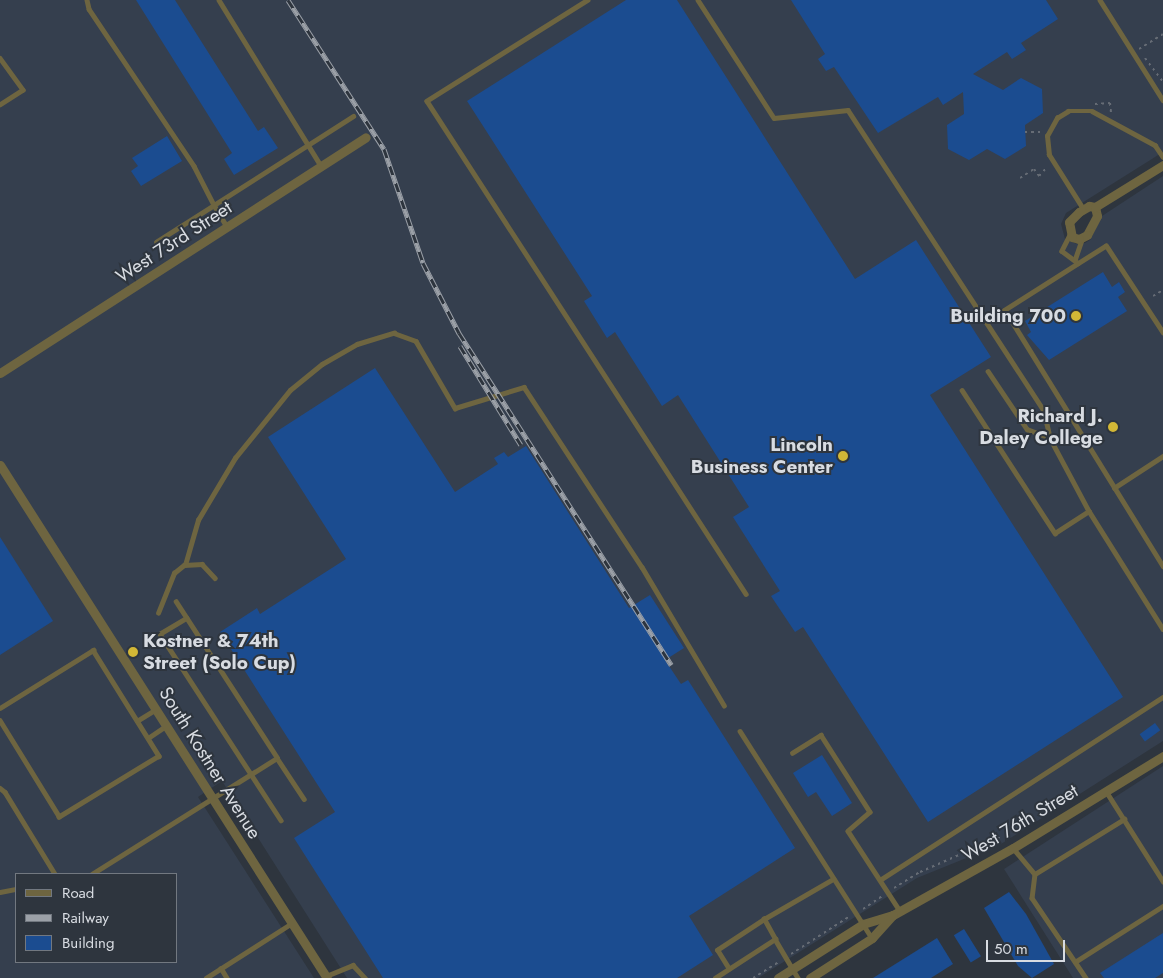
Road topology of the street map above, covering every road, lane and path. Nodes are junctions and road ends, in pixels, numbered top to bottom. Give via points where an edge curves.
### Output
1 (87, 0) edge
2 (219, 0) edge
3 (588, 0) edge
4 (698, 0) edge
5 (1100, 0) edge
6 (1163, 34) edge
7 (0, 58) edge
8 (1163, 82) edge
9 (1163, 100) edge
10 (0, 105) edge
11 (1088, 105) dead end
12 (353, 116) dead end
13 (1114, 117) dead end
14 (1044, 128) dead end
15 (1025, 132) dead end
16 (1042, 132) junction
17 (366, 137) dead end
18 (1041, 141) dead end
19 (308, 145) junction
20 (1163, 158) edge
21 (1047, 164) dead end
22 (1163, 165) edge
23 (321, 166) junction
24 (1020, 178) dead end
25 (214, 205) junction
26 (1095, 207) junction
27 (1082, 210) junction
28 (227, 227) junction
29 (1070, 235) junction
30 (1083, 238) junction
31 (156, 242) dead end
32 (1076, 261) junction
33 (1163, 290) edge
34 (1152, 296) dead end
35 (1163, 333) edge
36 (988, 371) dead end
37 (0, 373) edge
38 (962, 390) dead end
39 (1050, 438) junction
40 (1163, 456) edge
41 (0, 465) edge
42 (1114, 488) junction
43 (1089, 511) junction
44 (185, 565) junction
45 (1163, 566) edge
46 (214, 578) dead end
47 (746, 594) dead end
48 (176, 602) dead end
49 (158, 613) dead end
50 (187, 618) junction
51 (1163, 629) edge
52 (1163, 697) edge
53 (724, 705) dead end
54 (0, 708) edge
55 (156, 709) junction
56 (0, 720) edge
57 (137, 721) junction
58 (166, 726) junction
59 (740, 731) dead end
60 (148, 738) junction
61 (792, 753) dead end
62 (1163, 756) edge
63 (277, 758) junction
64 (251, 774) junction
65 (0, 788) edge
66 (1106, 791) junction
67 (213, 798) junction
68 (304, 799) dead end
69 (1124, 819) junction
70 (281, 820) dead end
71 (1000, 837) dead end
72 (1013, 848) junction
73 (54, 873) edge
74 (94, 873) edge
75 (1035, 874) junction
76 (833, 879) junction
77 (880, 880) junction
78 (1163, 881) edge
79 (15, 889) edge
80 (0, 892) edge
81 (888, 892) junction
82 (1163, 906) edge
83 (856, 913) junction
84 (896, 913) junction
85 (764, 919) junction
86 (292, 923) junction
87 (863, 924) junction
88 (872, 938) junction
89 (776, 940) junction
90 (786, 957) junction
91 (1075, 962) junction
92 (221, 968) junction
93 (792, 968) junction
94 (729, 969) junction
95 (327, 977) edge
96 (206, 978) edge
97 (227, 978) edge
98 (365, 978) edge
99 (715, 978) edge
100 (753, 978) edge
101 (778, 978) edge
102 (798, 978) edge
103 (810, 978) edge
104 (1086, 978) edge

1 - 25 lane via 89,8 194,166
2 - 19 lane
3 - 47 lane via 427,101
4 - 39 lane via 774,118 848,110 1044,411
5 - 9 lane
6 - 8 path via 1139,49
7 - 10 lane via 23,90
11 - 13 path via 1110,103
12 - 19 lane
14 - 16 path
15 - 16 path
16 - 18 path
17 - 23 street, West 73rd Street
19 - 23 lane
19 - 25 lane
20 - 27 lane via 1155,145 1092,111 1078,109 1062,114 1050,126 1046,146
21 - 24 path via 1039,176 1034,169
22 - 26 street
23 - 28 street, West 73rd Street
25 - 28 lane
25 - 31 lane
26 - 27 street
26 - 30 street via 1097,216
27 - 29 street via 1069,222
28 - 37 street, West 73rd Street
29 - 30 street
29 - 32 lane via 1062,251
30 - 32 lane
32 - 35 lane via 1106,246
32 - 42 lane via 1004,310
33 - 34 path
36 - 39 lane via 1027,429
38 - 43 lane via 1055,533
39 - 43 lane
40 - 42 lane
41 - 55 street, South Kostner Avenue
42 - 45 lane
43 - 51 lane
44 - 46 lane via 202,564
44 - 49 lane via 174,573
44 - 53 lane via 198,520 235,458 290,390 322,364 357,344 394,333 416,341 455,408 524,387 642,567
48 - 50 lane
50 - 63 lane
50 - 64 lane via 160,634
52 - 77 lane
54 - 57 lane via 93,650
55 - 57 lane
55 - 58 street, South Kostner Avenue
56 - 60 lane via 60,817 159,756
57 - 60 lane
58 - 60 lane
58 - 67 street, South Kostner Avenue
59 - 76 lane
61 - 77 lane via 821,735 870,812 848,831
62 - 66 street, West 76th Street
63 - 64 lane
63 - 68 lane
64 - 67 lane
64 - 70 lane
65 - 73 lane
66 - 69 lane
66 - 72 street, West 76th Street
67 - 74 lane
67 - 86 street, South Kostner Avenue
69 - 75 lane
69 - 78 lane
71 - 81 path via 920,872
72 - 75 lane
72 - 84 street, West 76th Street
75 - 91 lane via 1032,898
76 - 83 lane
76 - 85 lane
77 - 81 lane
79 - 80 lane
81 - 83 path
81 - 84 lane
82 - 91 lane
83 - 87 lane
83 - 90 path
84 - 87 street, West 76th Street
84 - 88 street, West 76th Street
85 - 89 lane
85 - 94 lane via 717,950
86 - 92 lane
86 - 95 street, South Kostner Avenue
87 - 88 lane
87 - 93 street, West 76th Street
88 - 103 street, West 76th Street
89 - 90 lane
89 - 94 lane
90 - 93 lane
90 - 100 path
91 - 104 lane
92 - 96 lane
92 - 97 lane
93 - 101 street, West 76th Street
93 - 102 lane
94 - 99 lane
95 - 98 lane via 353,965

